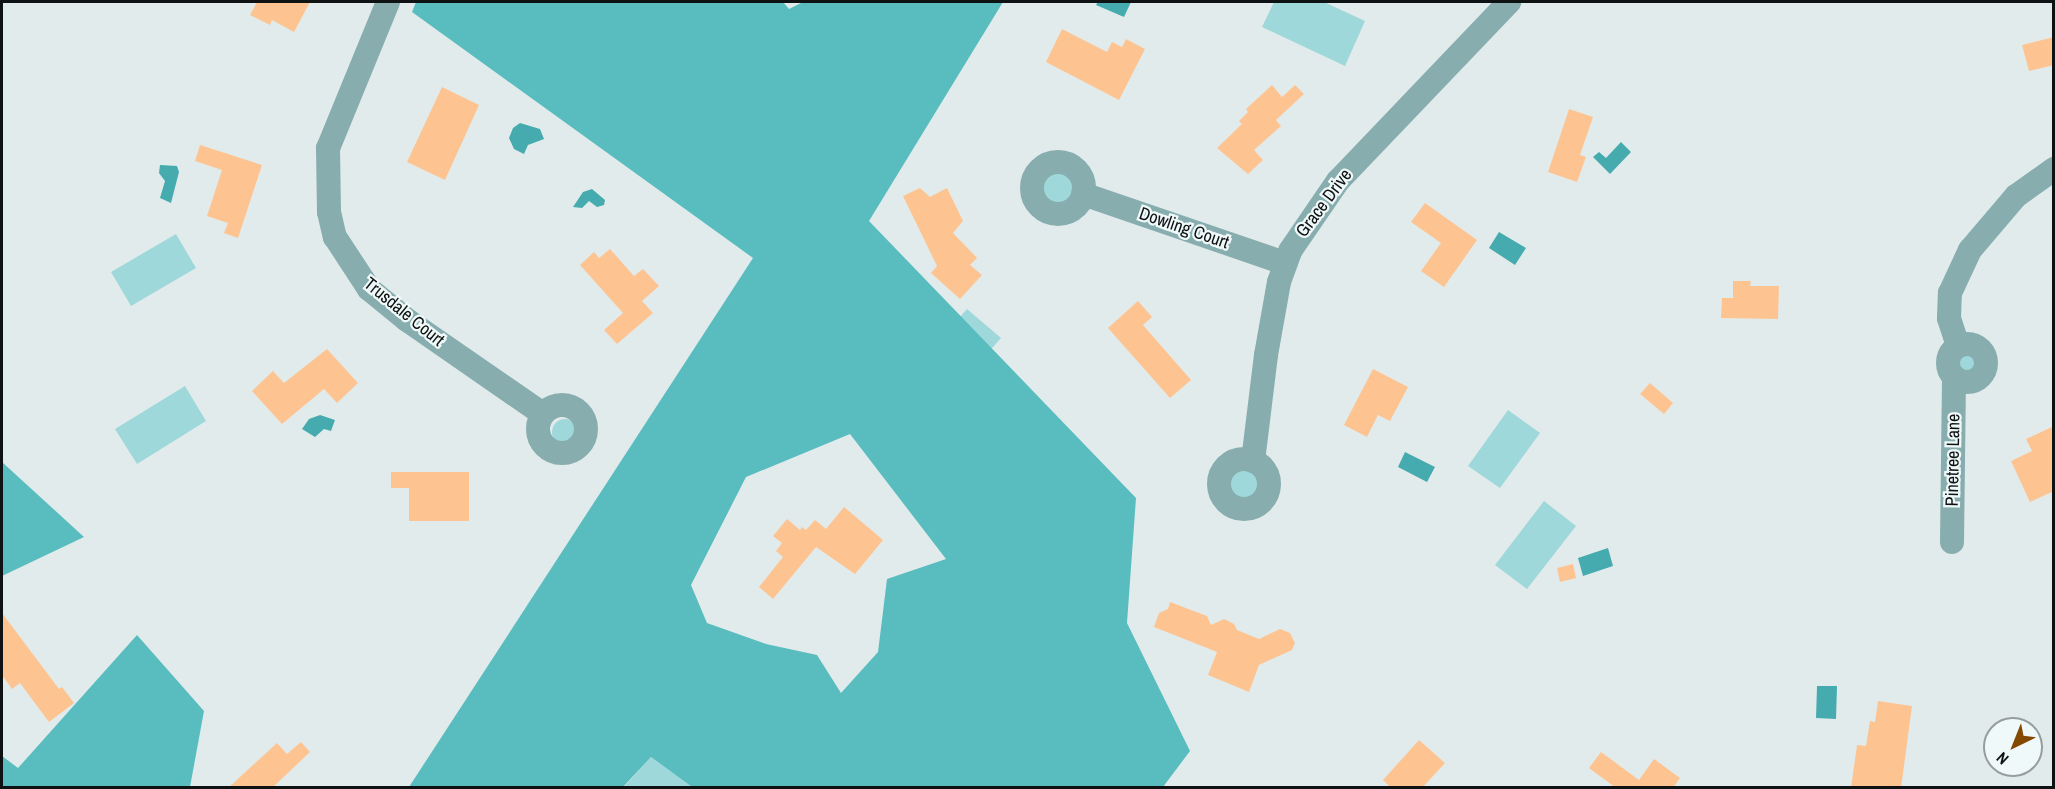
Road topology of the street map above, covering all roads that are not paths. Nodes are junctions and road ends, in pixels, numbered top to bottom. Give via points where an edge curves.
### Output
1 (388, 2) edge
2 (1509, 2) edge
3 (2054, 169) edge
4 (1083, 194) dead end
5 (1284, 262) junction
6 (1958, 346) junction
7 (1954, 377) junction
8 (543, 414) dead end
9 (1253, 461) dead end
10 (1952, 542) dead end

1 - 8 street, Trusdale Court via 328,148 328,202 335,237 369,289 407,320
2 - 5 street, Grace Drive via 1338,181 1312,214
3 - 6 street, Pinetree Lane via 2016,196 1970,250 1950,293 1949,318
4 - 5 street, Dowling Court
5 - 9 street, Grace Drive via 1266,355
6 - 7 street, Pinetree Lane via 1948,360
6 - 7 street via 1970,344 1980,349 1986,366 1981,376 1971,382
7 - 10 street, Pinetree Lane

